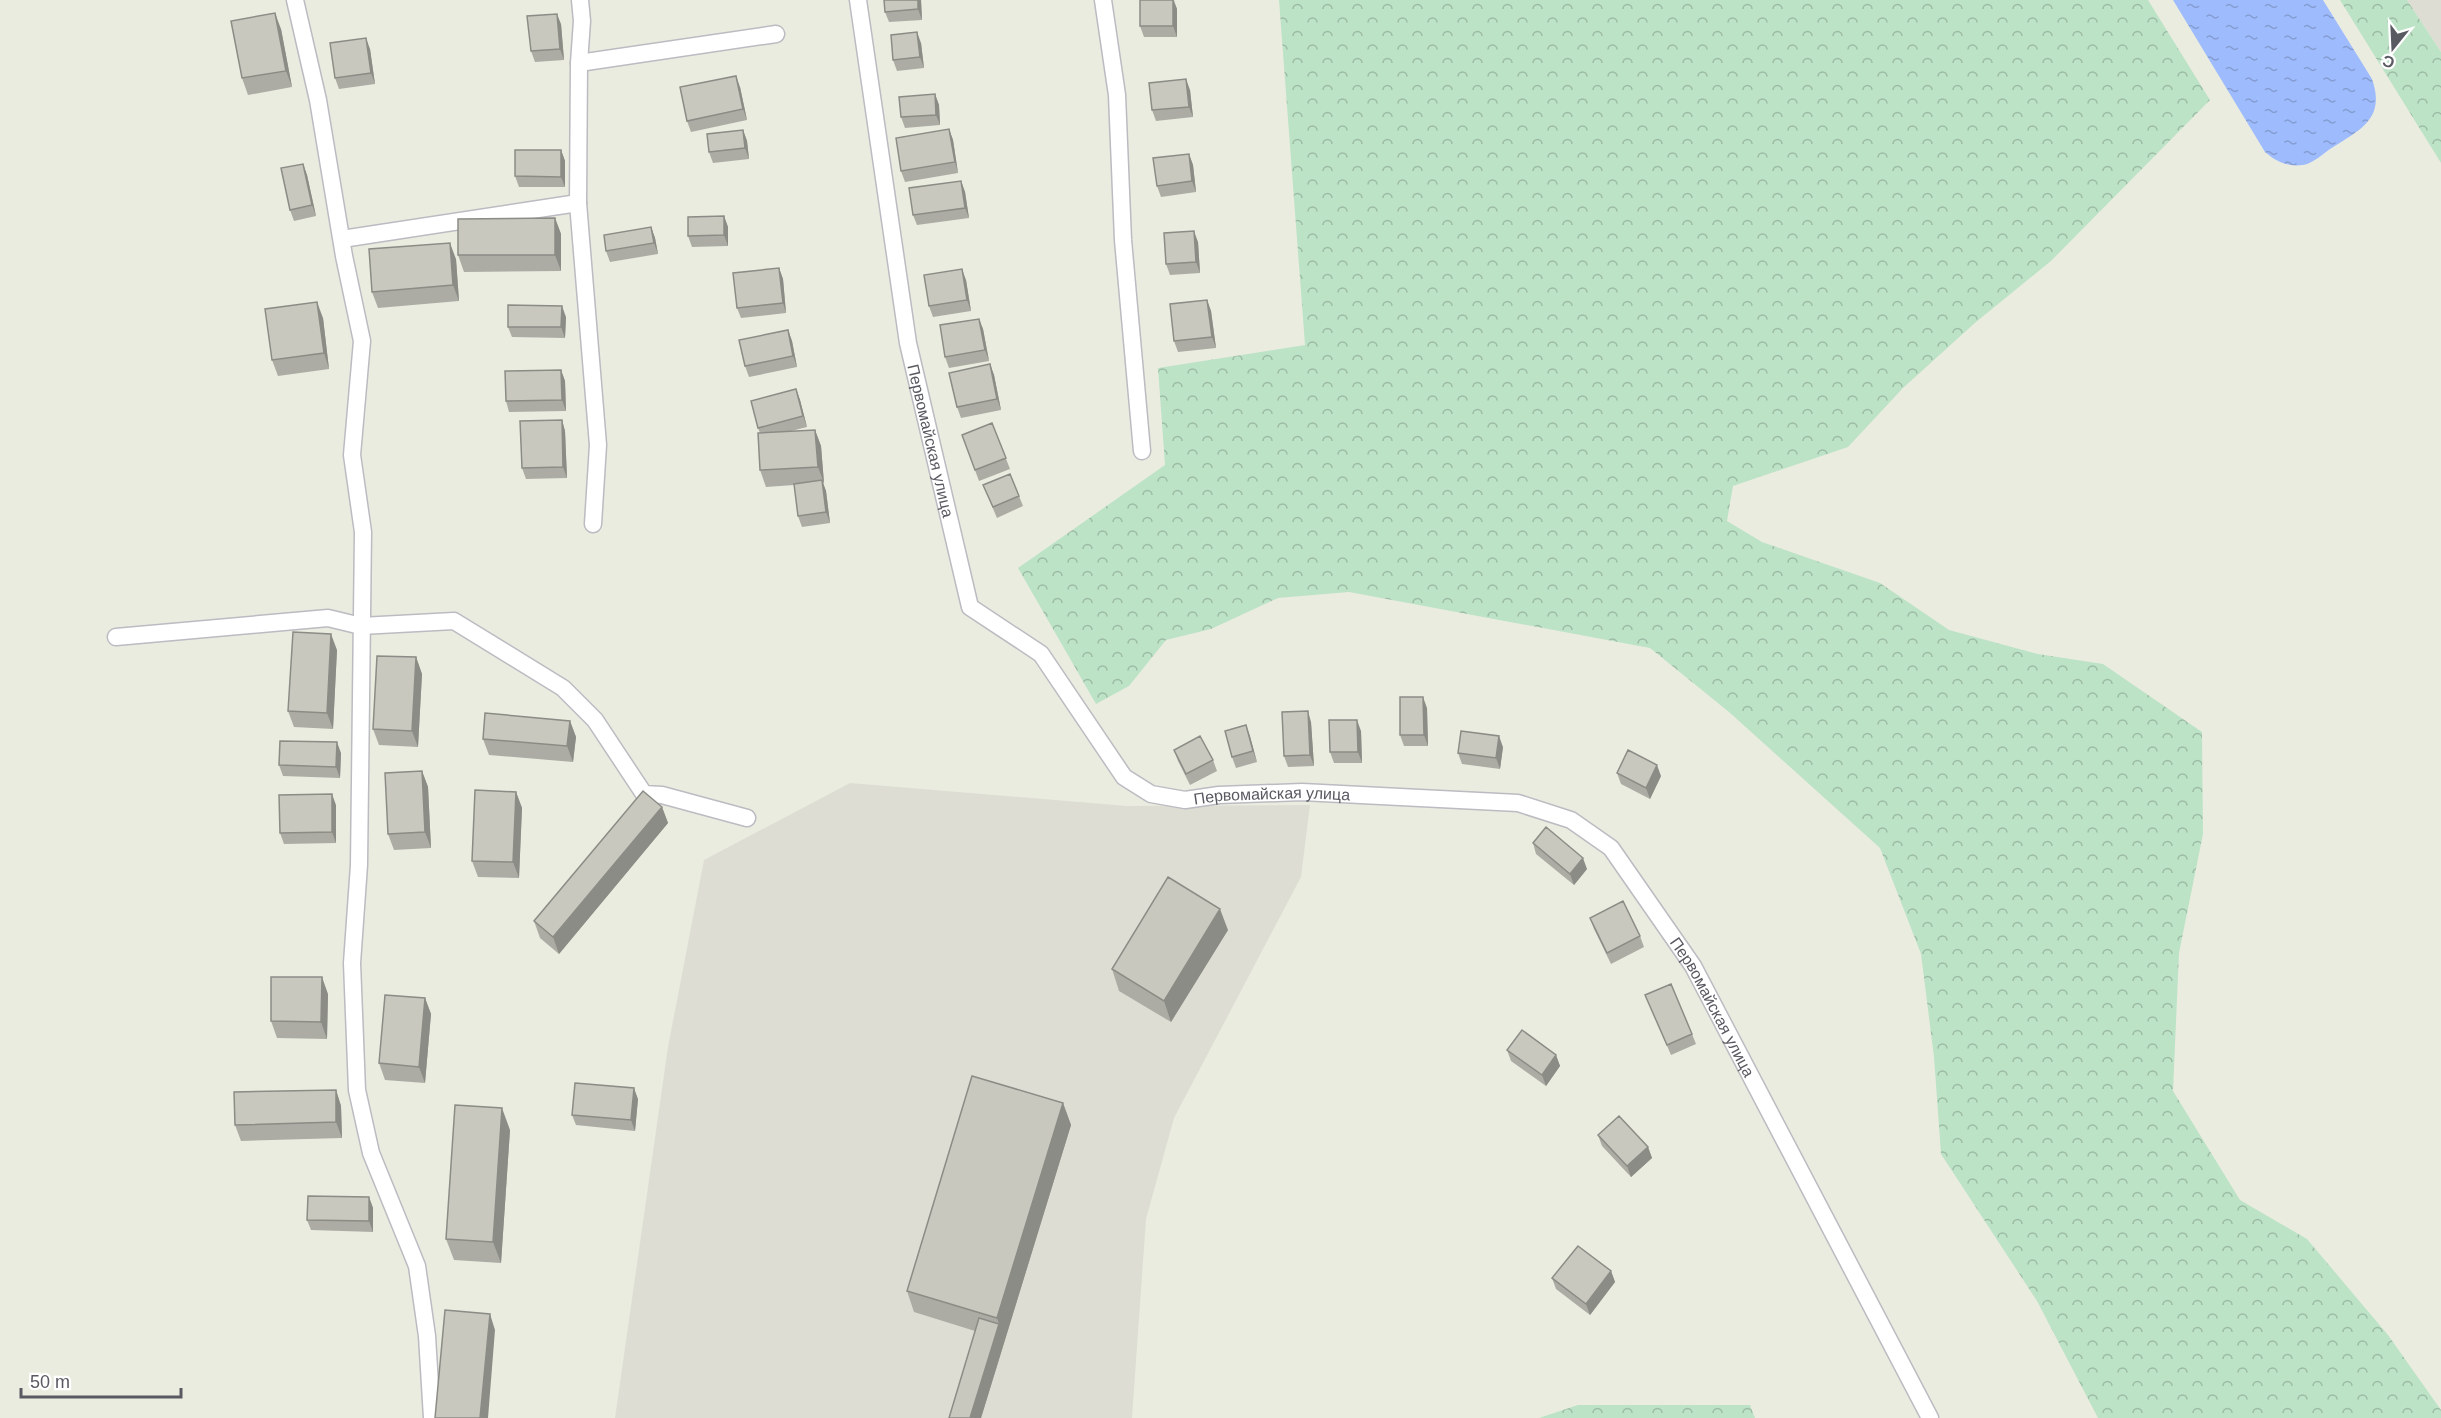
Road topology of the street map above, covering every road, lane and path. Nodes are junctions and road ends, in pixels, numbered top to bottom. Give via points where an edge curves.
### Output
1 (295, 0) edge
2 (580, 0) edge
3 (858, 0) edge
4 (1103, 0) edge
5 (776, 34) dead end
6 (579, 63) junction
7 (578, 203) junction
8 (342, 239) junction
9 (1142, 451) dead end
10 (593, 524) dead end
11 (361, 626) junction
12 (116, 637) dead end
13 (747, 818) dead end
14 (432, 1418) edge
15 (1930, 1418) edge

1 - 8 street via 318,100
2 - 6 street
3 - 15 street, Первомайская улица via 908,343 970,608 1041,654 1124,777 1151,794 1185,800 1302,792 1518,803 1571,820 1611,848 1693,966
4 - 9 street via 1117,95 1123,240
5 - 6 street
6 - 7 street
7 - 8 street
7 - 10 street via 598,445
8 - 11 street via 362,341 352,455 363,532
11 - 12 street via 328,618
11 - 13 street via 454,621 563,688 595,720 644,794 662,795
11 - 14 street via 359,865 352,963 357,1090 371,1153 417,1266 427,1336

